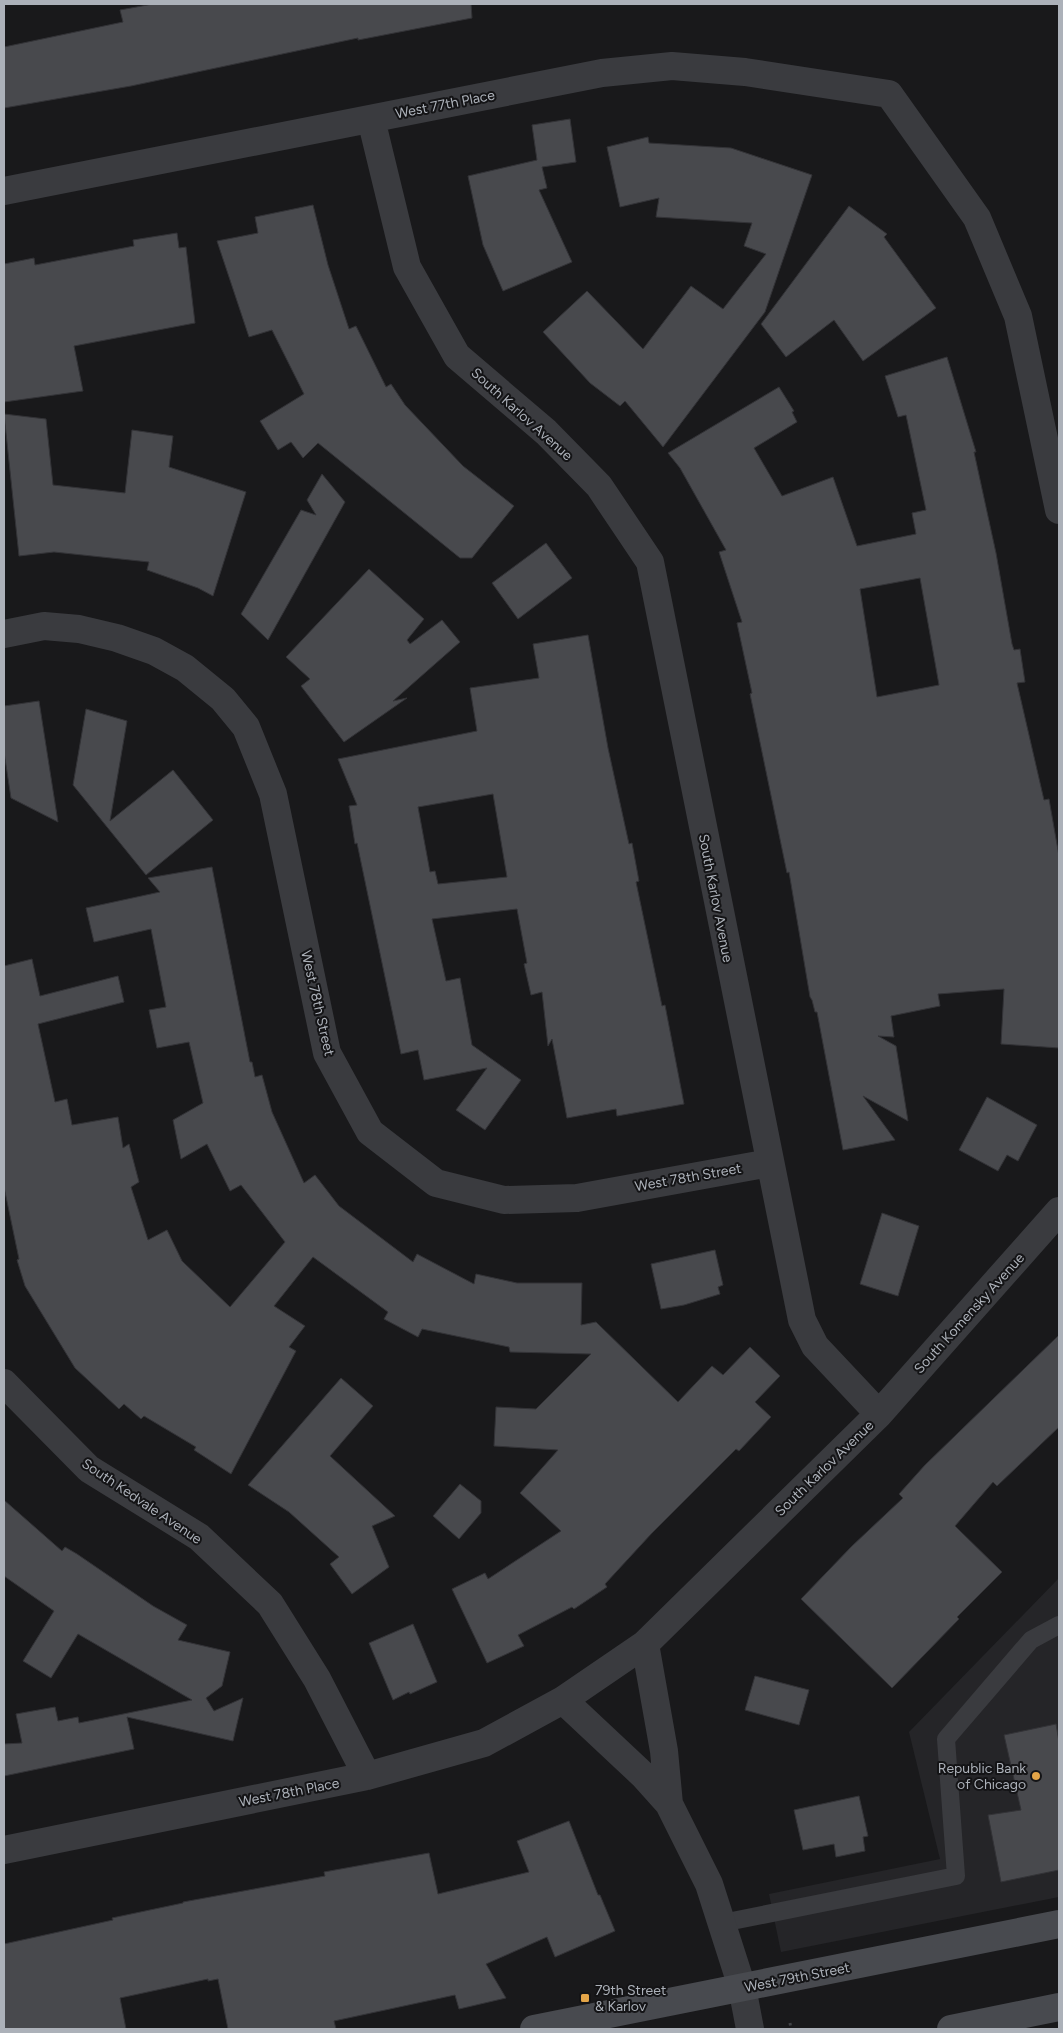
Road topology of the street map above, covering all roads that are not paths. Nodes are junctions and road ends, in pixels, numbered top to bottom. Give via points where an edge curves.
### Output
1 (371, 120) junction
2 (4, 191) edge
3 (1059, 510) edge
4 (4, 634) edge
5 (769, 1163) junction
6 (1059, 1211) edge
7 (4, 1383) edge
8 (879, 1414) junction
9 (1059, 1625) edge
10 (644, 1644) junction
11 (563, 1700) junction
12 (366, 1776) junction
13 (669, 1804) junction
14 (4, 1850) edge
15 (722, 1923) junction
16 (1059, 1924) edge
17 (742, 1987) junction
18 (1059, 2008) edge
19 (602, 2022) edge
20 (1027, 2022) edge
21 (534, 2029) edge
22 (750, 2029) edge
23 (951, 2029) edge

1 - 2 street, West 77th Place
1 - 3 street, West 77th Place via 602,72 672,66 745,72 890,94 977,218 1018,316
1 - 5 street, South Karlov Avenue via 407,267 456,356 546,432 599,486 650,562
4 - 5 street, West 78th Street via 44,626 79,628 117,638 154,651 185,668 224,699 246,727 274,794 327,1053 370,1132 436,1183 504,1200 577,1198
5 - 8 street, South Karlov Avenue via 802,1320 815,1346
6 - 8 street, South Komensky Avenue
7 - 12 street, South Kedvale Avenue via 89,1469 199,1537 270,1604 317,1678
8 - 10 street, South Karlov Avenue
9 - 15 lane via 1031,1640 946,1739 956,1876
10 - 11 street, South Karlov Avenue
10 - 13 street via 664,1751
11 - 12 street, West 78th Place via 484,1743
11 - 13 street
12 - 14 street, West 78th Place
13 - 15 street via 709,1884
15 - 17 street
16 - 17 main road, West 79th Street
17 - 19 main road, West 79th Street
17 - 22 street
18 - 20 main road
19 - 21 main road, West 79th Street
20 - 23 main road

